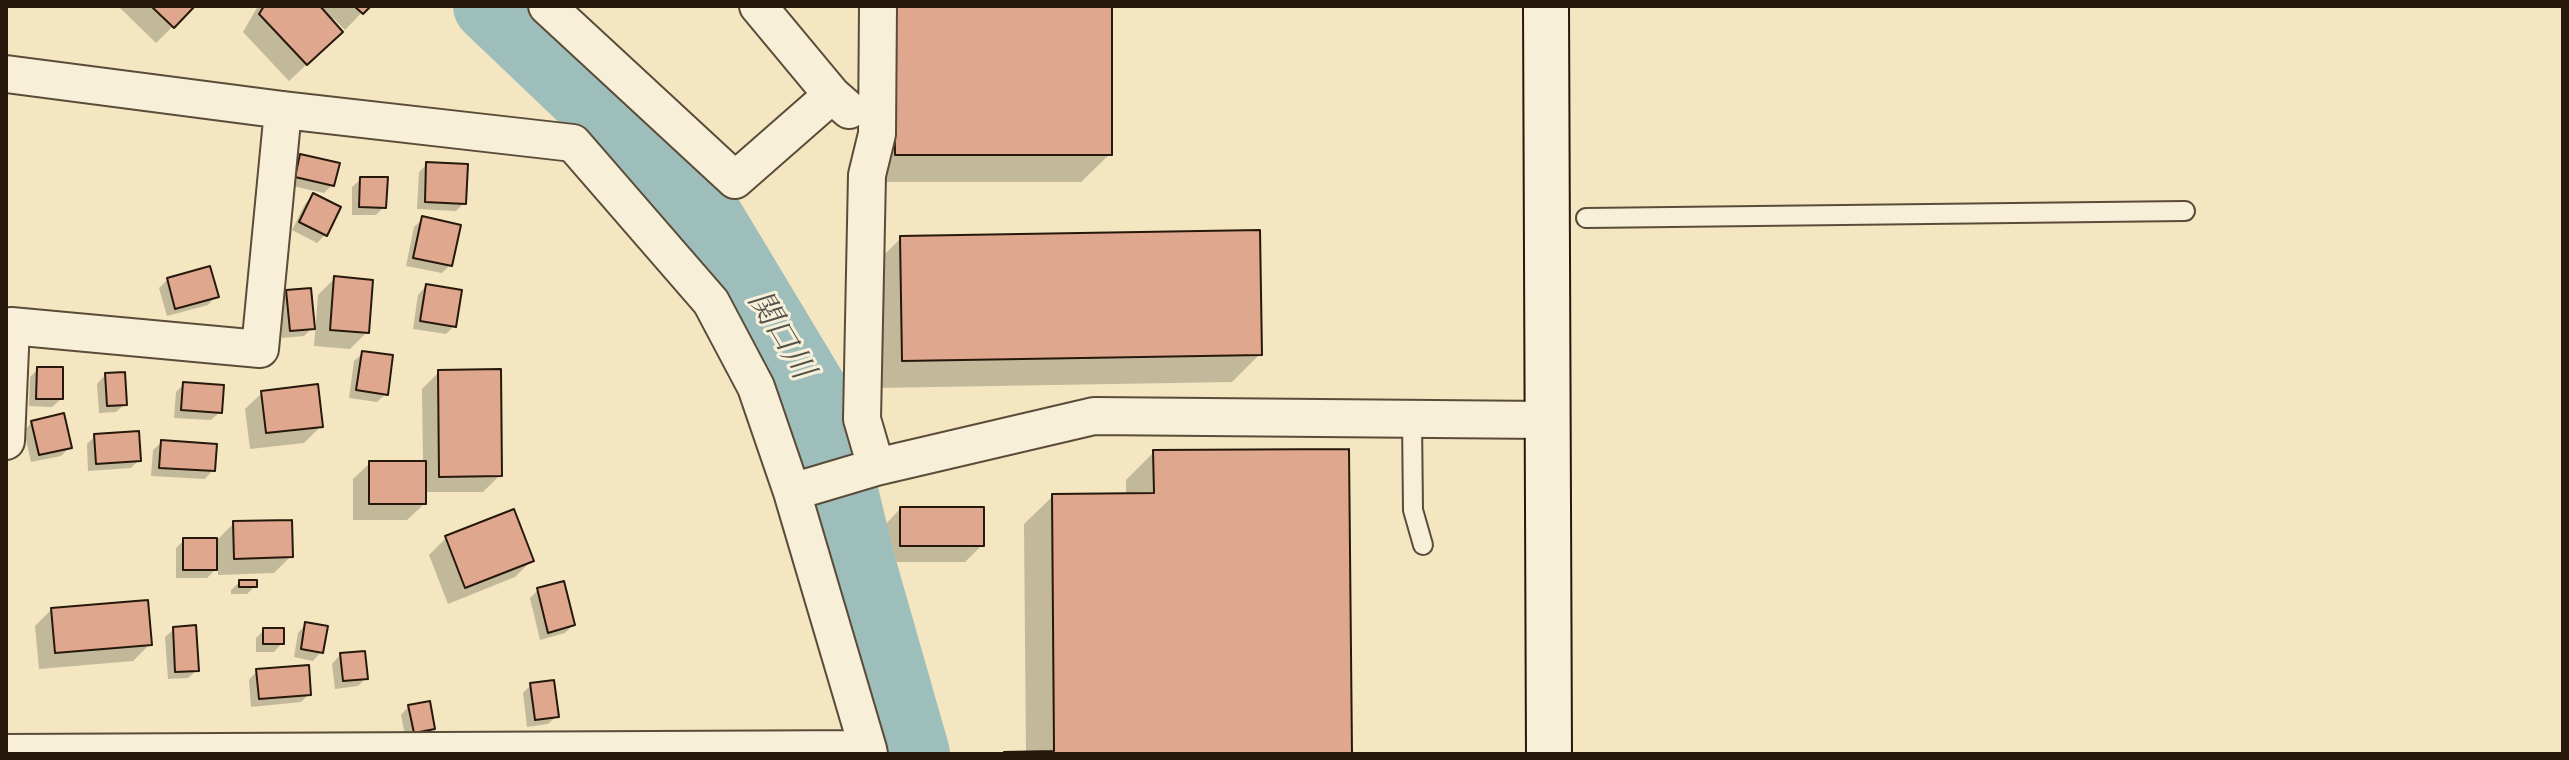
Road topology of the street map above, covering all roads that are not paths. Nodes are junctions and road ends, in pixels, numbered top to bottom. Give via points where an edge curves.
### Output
1 (547, 6) edge
2 (758, 6) edge
3 (878, 6) edge
4 (1546, 6) edge
5 (6, 74) edge
6 (832, 95) junction
7 (283, 110) junction
8 (877, 134) junction
9 (2185, 211) dead end
10 (1586, 218) dead end
11 (1412, 419) junction
12 (1546, 420) junction
13 (6, 441) edge
14 (876, 467) junction
15 (792, 492) junction
16 (1423, 545) dead end
17 (869, 751) edge
18 (350, 752) edge
19 (6, 753) edge
20 (1549, 754) edge

1 - 6 street via 735,180
2 - 6 street
3 - 8 street
4 - 12 street
5 - 7 street
6 - 8 street
7 - 13 street via 260,349 11,326
7 - 15 street via 573,143 711,302 756,387
8 - 14 street via 867,175 862,419
9 - 10 lane
11 - 12 street
11 - 14 street via 1094,416
11 - 16 lane via 1413,510
12 - 20 street
14 - 15 street
15 - 17 street
17 - 18 street
18 - 19 street

